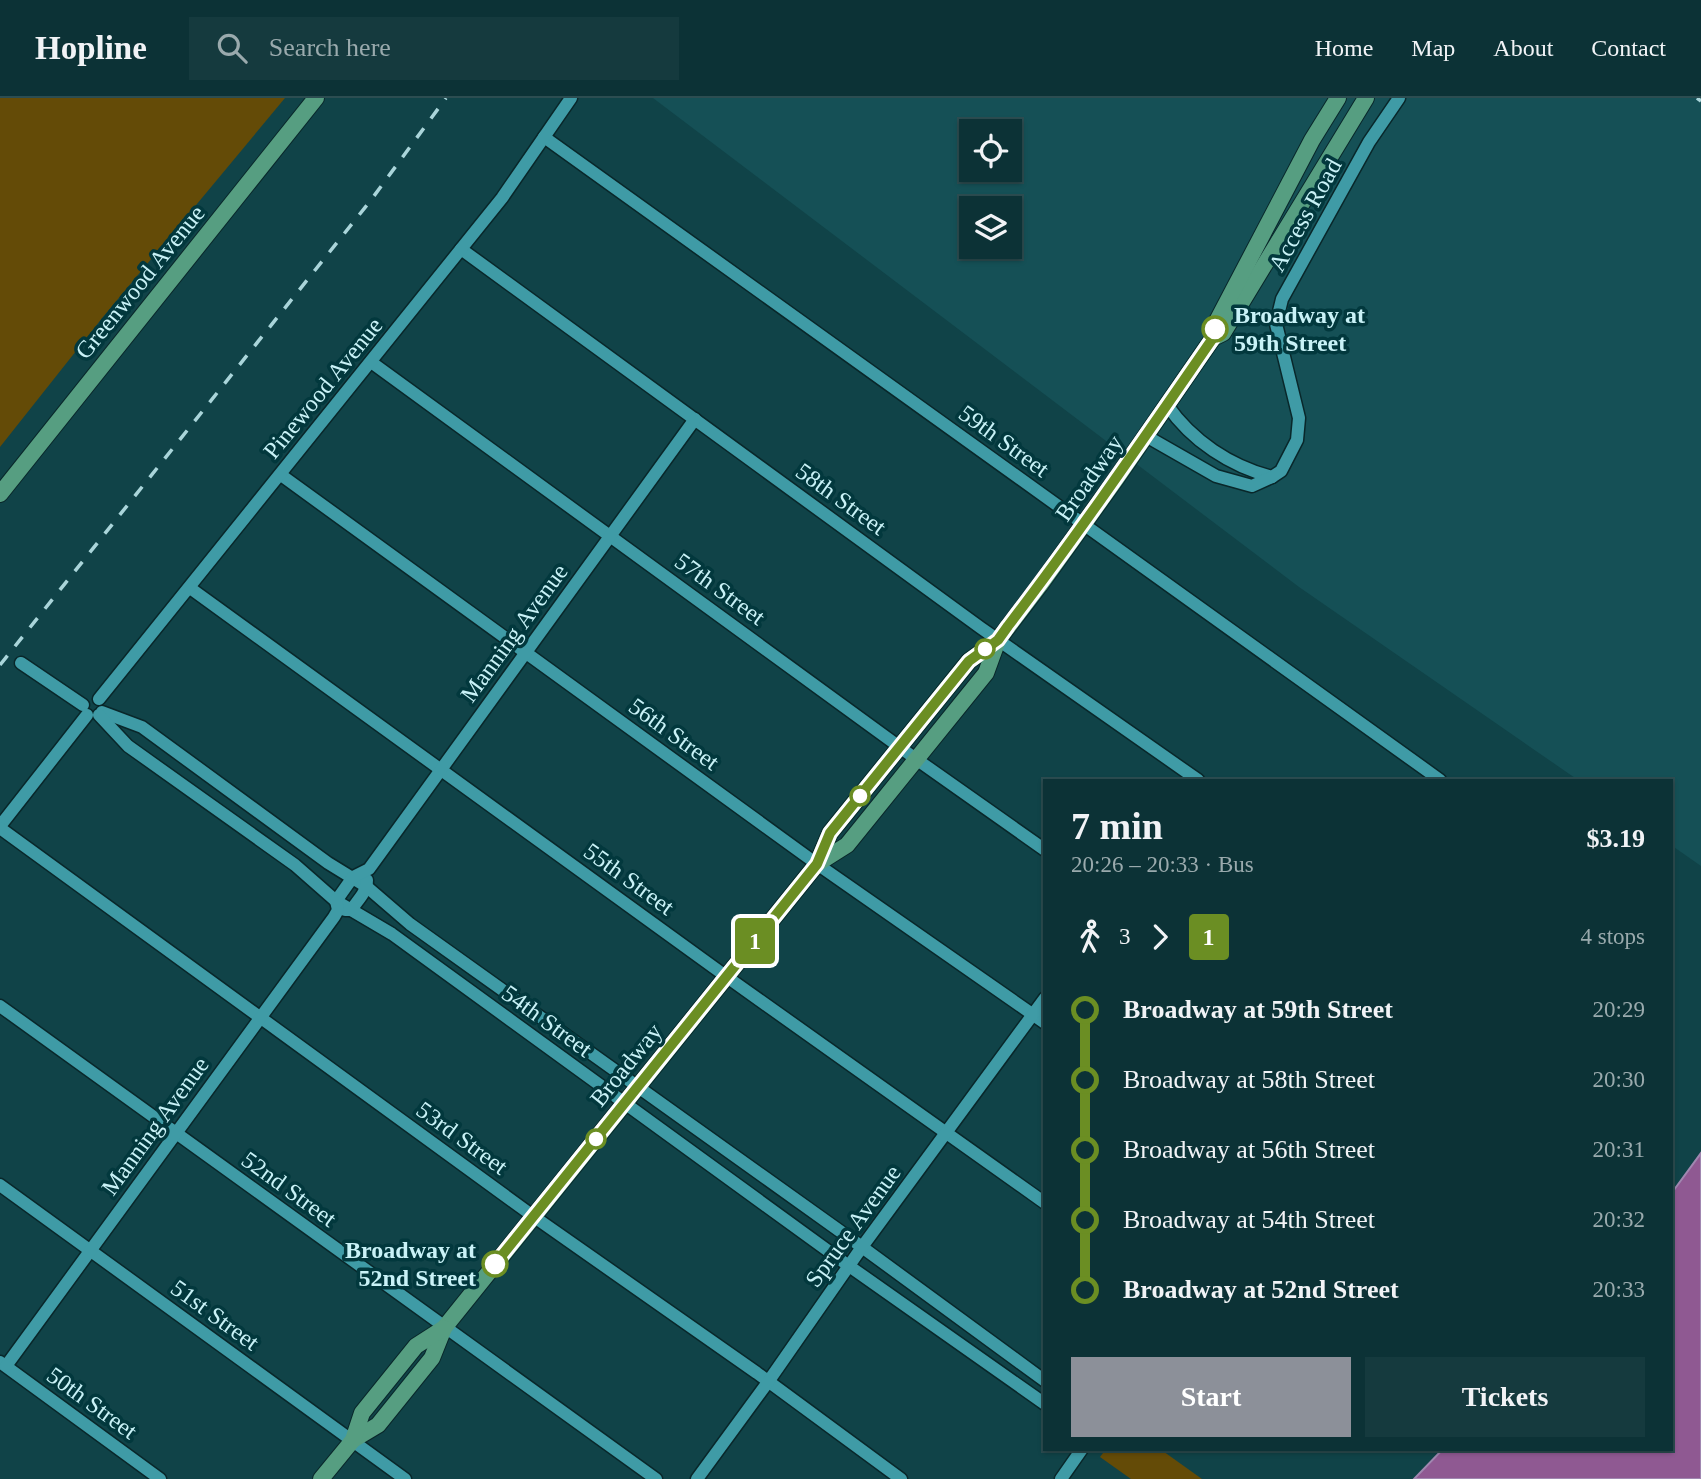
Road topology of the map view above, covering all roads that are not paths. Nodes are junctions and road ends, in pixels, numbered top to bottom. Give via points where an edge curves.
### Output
1 (316, 98) edge
2 (571, 98) edge
3 (1338, 98) edge
4 (1366, 98) edge
5 (1399, 98) edge
6 (544, 136) junction
7 (461, 249) junction
8 (1213, 338) junction
9 (371, 362) junction
10 (1167, 405) junction
11 (695, 419) junction
12 (1146, 436) junction
13 (281, 475) junction
14 (1272, 477) junction
15 (0, 494) edge
16 (1084, 524) junction
17 (611, 535) junction
18 (190, 588) junction
19 (998, 640) junction
20 (526, 651) junction
21 (21, 663) dead end
22 (94, 709) junction
23 (900, 747) junction
24 (916, 760) junction
25 (441, 768) junction
26 (1197, 779) edge
27 (1439, 779) edge
28 (0, 827) edge
29 (1043, 848) edge
30 (817, 864) junction
31 (366, 872) junction
32 (353, 877) junction
33 (367, 887) junction
34 (342, 907) junction
35 (727, 977) junction
36 (1043, 1001) edge
37 (0, 1006) edge
38 (1033, 1015) junction
39 (261, 1016) junction
40 (1043, 1022) edge
41 (638, 1087) junction
42 (625, 1103) junction
43 (176, 1132) junction
44 (948, 1133) junction
45 (0, 1185) edge
46 (1043, 1202) edge
47 (533, 1216) junction
48 (862, 1247) junction
49 (90, 1250) junction
50 (849, 1266) junction
51 (444, 1328) junction
52 (3, 1364) edge
53 (1043, 1380) edge
54 (768, 1382) junction
55 (1043, 1403) edge
56 (352, 1440) junction
57 (1081, 1451) edge
58 (160, 1479) edge
59 (321, 1479) edge
60 (405, 1479) edge
61 (656, 1479) edge
62 (697, 1479) edge
63 (901, 1479) edge
64 (1061, 1479) edge

1 - 15 main road, Greenwood Avenue
2 - 6 street, Pinewood Avenue
3 - 8 main road, Broadway via 1216,323
4 - 8 main road, Broadway via 1223,333
5 - 14 street, Access Road via 1369,142 1282,299 1276,324 1299,418 1297,440 1281,471
6 - 7 street, Pinewood Avenue
6 - 16 street, 59th Street
7 - 9 street, Pinewood Avenue
7 - 11 street, 58th Street
8 - 10 main road, Broadway
9 - 13 street, Pinewood Avenue
9 - 17 street, 57th Street
10 - 12 main road, Broadway
10 - 14 street via 1182,426 1211,449
11 - 17 street, Manning Avenue
11 - 19 street, 58th Street
12 - 14 street via 1216,476 1252,486
12 - 16 main road, Broadway
13 - 18 street, Pinewood Avenue
13 - 20 street, 56th Street
16 - 19 main road, Broadway
16 - 27 street, 59th Street
17 - 20 street, Manning Avenue
17 - 23 street, 57th Street
18 - 22 street, Pinewood Avenue
18 - 25 street, 55th Street
19 - 23 main road, Broadway via 969,661
19 - 24 main road, Broadway via 986,673
19 - 26 street, 58th Street
20 - 25 street, Manning Avenue
20 - 30 street, 56th Street
21 - 22 street, 54th Street
22 - 28 street, Pinewood Avenue
22 - 32 street, 54th Street via 142,727
22 - 34 street, 54th Street via 128,746 295,865
23 - 24 street, 57th Street
23 - 30 main road, Broadway via 830,833
24 - 29 street, 57th Street
24 - 30 main road, Broadway via 847,845
25 - 31 street, Manning Avenue
25 - 35 street, 55th Street
28 - 39 street, 53rd Street
30 - 35 main road, Broadway
30 - 38 street, 56th Street
31 - 32 street
31 - 33 street
32 - 33 street, 54th Street
32 - 34 street, Manning Avenue
33 - 34 street, Manning Avenue
33 - 41 street, 54th Street via 410,924
34 - 39 street, Manning Avenue
34 - 42 street, 54th Street via 392,934
35 - 41 main road, Broadway
35 - 44 street, 55th Street
36 - 38 street, Spruce Avenue
37 - 43 street, 52nd Street
38 - 40 street, 56th Street
38 - 44 street, Spruce Avenue
39 - 43 street, Manning Avenue
39 - 47 street, 53rd Street
41 - 42 main road, Broadway
41 - 48 street, 54th Street
42 - 47 main road, Broadway
42 - 50 street, 54th Street
43 - 49 street, Manning Avenue
43 - 51 street, 52nd Street
44 - 46 street, 55th Street
44 - 48 street, Spruce Avenue
45 - 49 street, 51st Street
47 - 51 main road, Broadway
47 - 54 street, 53rd Street
48 - 50 street, Spruce Avenue
48 - 53 street, 54th Street
49 - 52 street, Manning Avenue
49 - 56 street, 51st Street
50 - 54 street, Spruce Avenue
50 - 55 street, 54th Street
51 - 56 main road, Broadway via 416,1346 362,1413
51 - 61 street, 52nd Street
52 - 58 street, 50th Street
54 - 62 street, Spruce Avenue
54 - 63 street, 53rd Street
56 - 59 main road, Broadway
56 - 60 street, 51st Street
57 - 64 street

